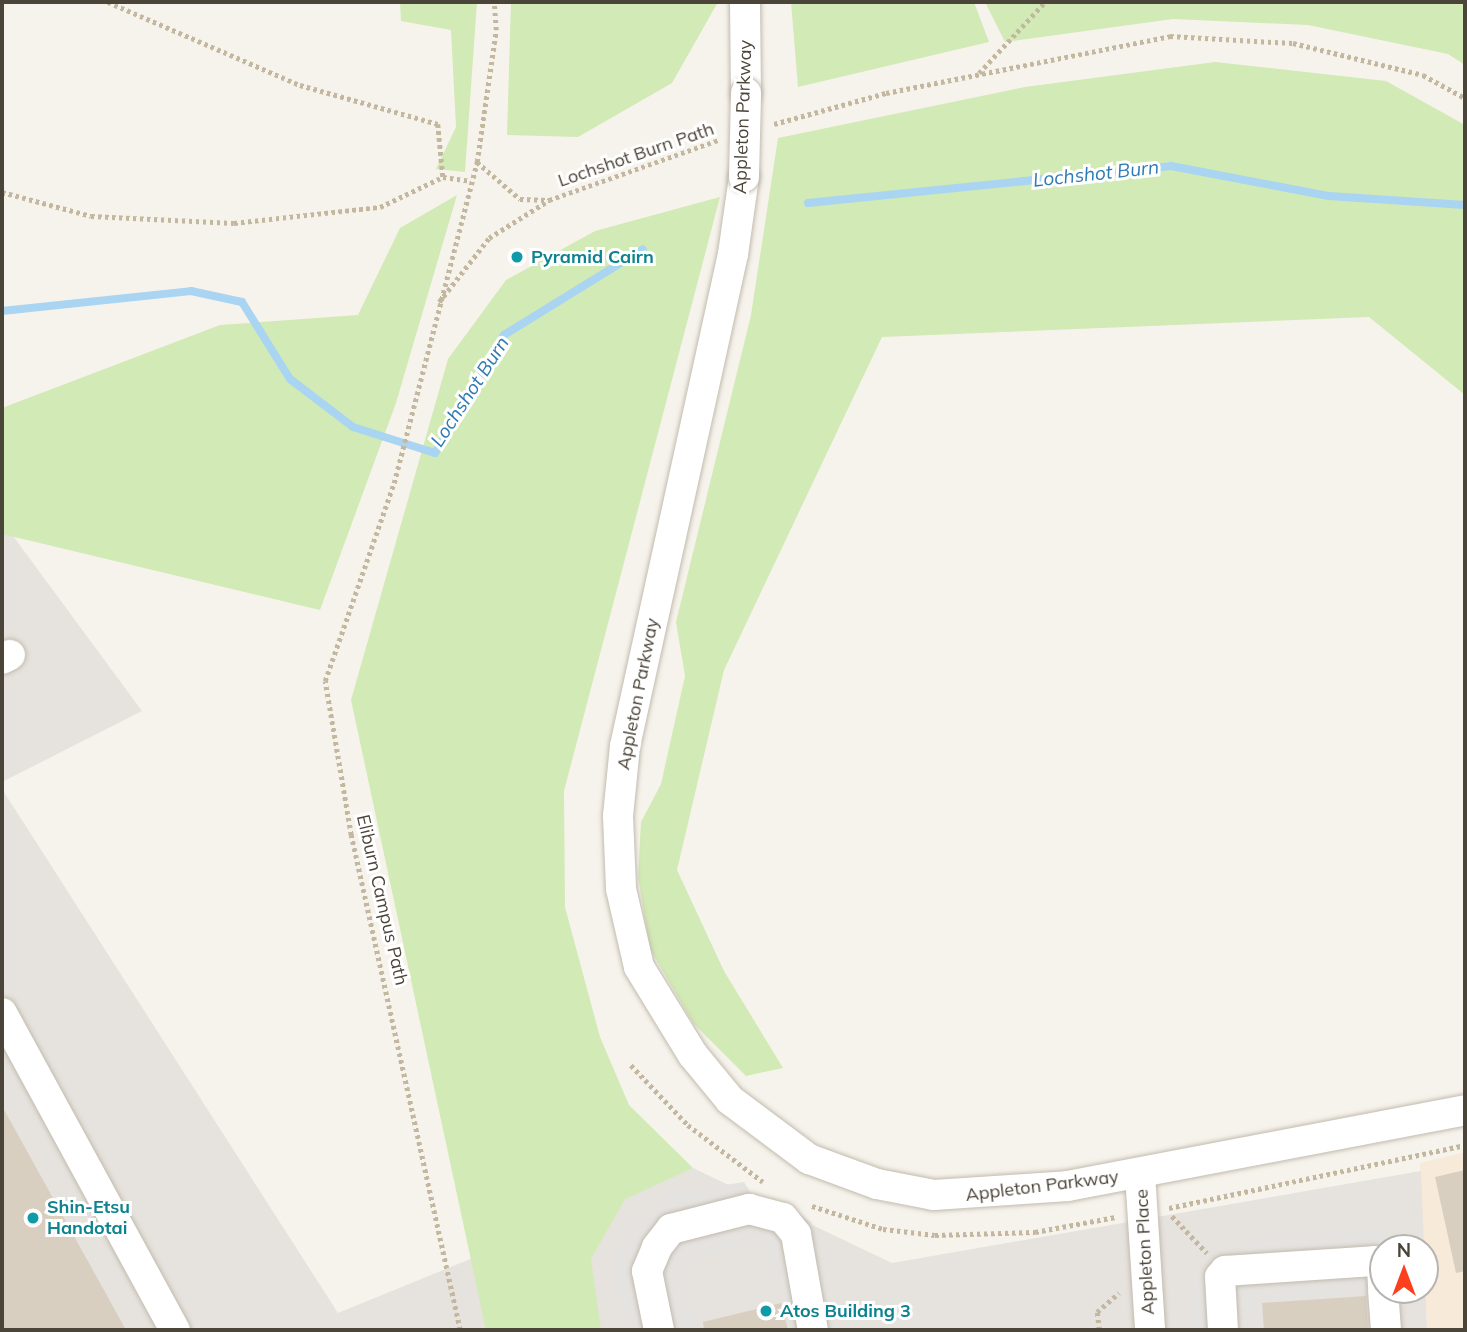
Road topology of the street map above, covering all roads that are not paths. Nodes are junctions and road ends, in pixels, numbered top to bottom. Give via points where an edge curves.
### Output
1 (745, 2) edge
2 (2, 1013) edge
3 (1465, 1110) edge
4 (1140, 1174) junction
5 (1369, 1261) edge
6 (1384, 1304) edge
7 (1145, 1329) edge
8 (175, 1330) edge
9 (659, 1330) edge
10 (813, 1330) edge
11 (1223, 1330) edge
12 (1386, 1330) edge

1 - 4 street, Appleton Parkway, bridge via 744,177 733,254 625,746 619,852 639,967 672,1026 730,1100 809,1159 877,1184 960,1197
2 - 8 street
3 - 4 street, Appleton Parkway
4 - 7 street, Appleton Place
5 - 11 street via 1225,1271 1220,1277
6 - 12 street
9 - 10 street via 647,1271 657,1247 671,1229 749,1209 783,1218 796,1234

